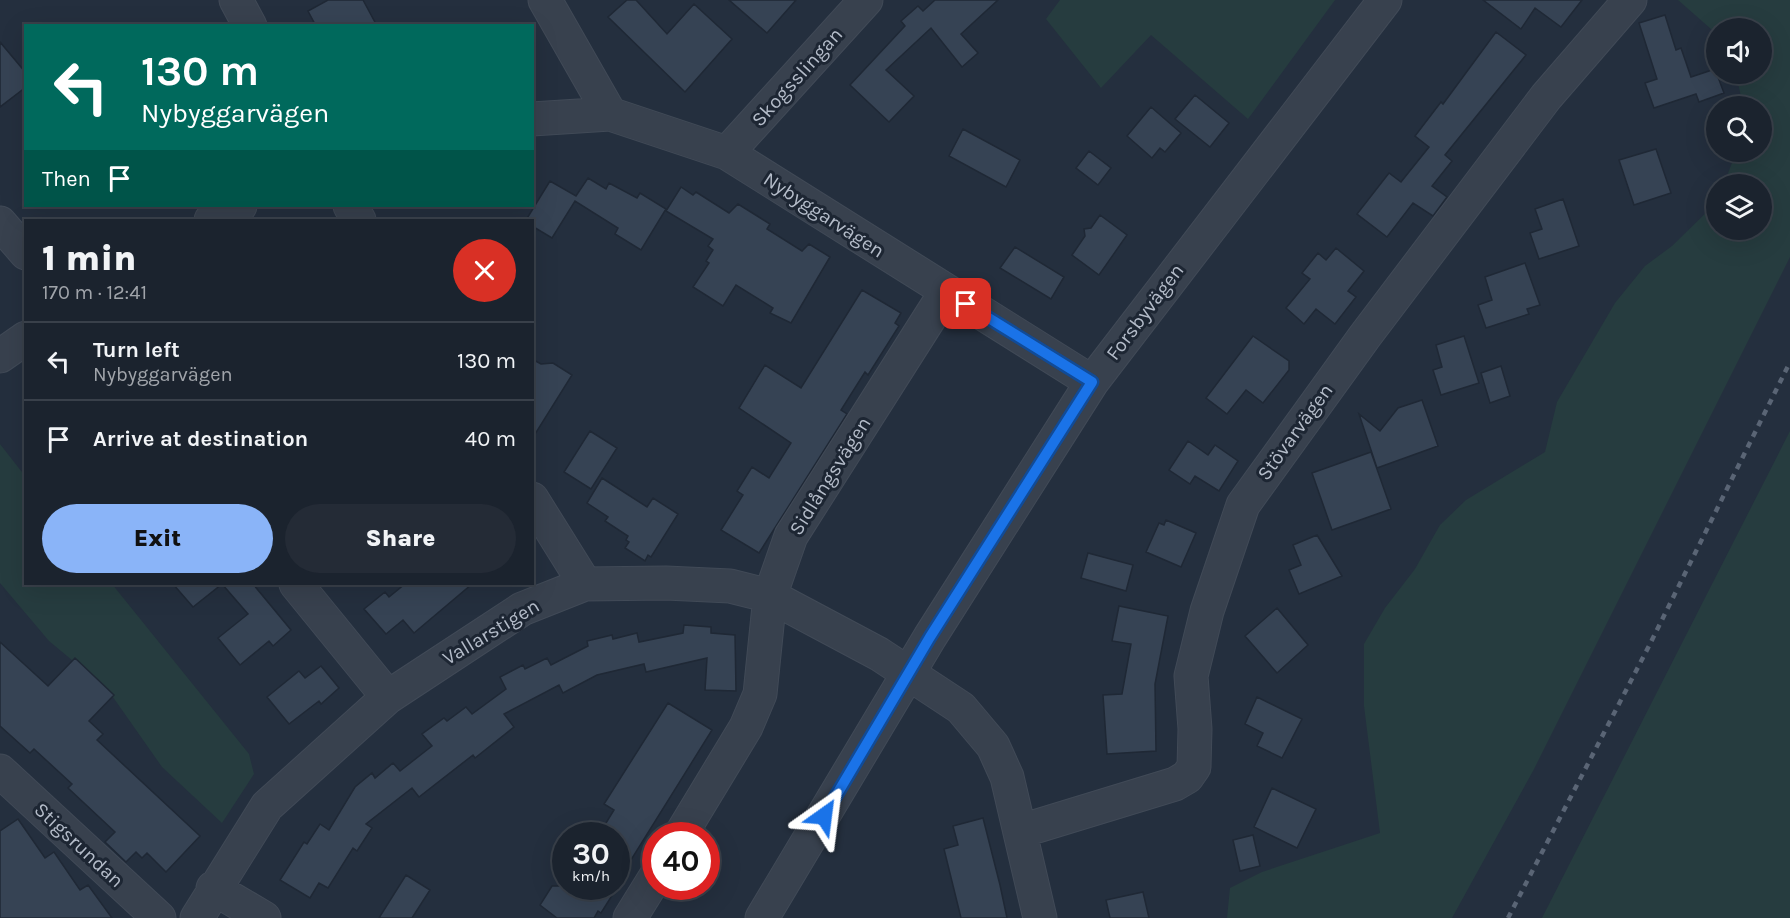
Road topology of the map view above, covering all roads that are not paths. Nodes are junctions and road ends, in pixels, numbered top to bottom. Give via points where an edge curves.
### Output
1 (236, 0) edge
2 (545, 0) edge
3 (866, 0) edge
4 (1385, 0) edge
5 (1630, 0) edge
6 (249, 24) edge
7 (610, 114) junction
8 (534, 119) edge
9 (727, 153) junction
10 (238, 207) edge
11 (213, 219) edge
12 (0, 223) edge
13 (24, 251) edge
14 (946, 292) junction
15 (24, 339) edge
16 (0, 356) edge
17 (1092, 382) junction
18 (534, 502) edge
19 (585, 584) junction
20 (297, 585) edge
21 (770, 596) junction
22 (910, 674) junction
23 (388, 697) junction
24 (0, 771) edge
25 (688, 822) edge
26 (1021, 831) junction
27 (213, 888) junction
28 (642, 899) edge
29 (159, 918) edge
30 (197, 918) edge
31 (264, 918) edge
32 (630, 918) edge
33 (762, 918) edge
34 (1040, 918) edge

1 - 6 street
2 - 7 street
3 - 9 street, Skogsslingan
4 - 17 street, Forsbyvägen
5 - 26 street, Stövarvägen via 1546,97 1243,505 1207,611 1191,676 1194,767 1187,777
7 - 8 street, Nybyggarvägen
7 - 9 street, Nybyggarvägen
9 - 14 street, Nybyggarvägen
10 - 11 street
12 - 13 street
14 - 17 street, Nybyggarvägen
14 - 21 street, Sidlångsvägen via 791,536
15 - 16 street
17 - 22 street, Forsbyvägen
18 - 19 street
19 - 21 street, Vallarstigen via 730,586
19 - 23 street, Vallarstigen via 522,609
20 - 23 street
21 - 22 street, Vallarstigen
21 - 25 street, Sidlångsvägen via 760,693 746,727
22 - 26 street, Vallarstigen via 961,708 993,746 1007,777
22 - 33 street, Forsbyvägen
23 - 27 street, Vallarstigen via 267,806
24 - 29 street, Stigsrundan
26 - 34 street, Vallarstigen
27 - 30 street, Vallarstigen
27 - 31 street
28 - 32 street

